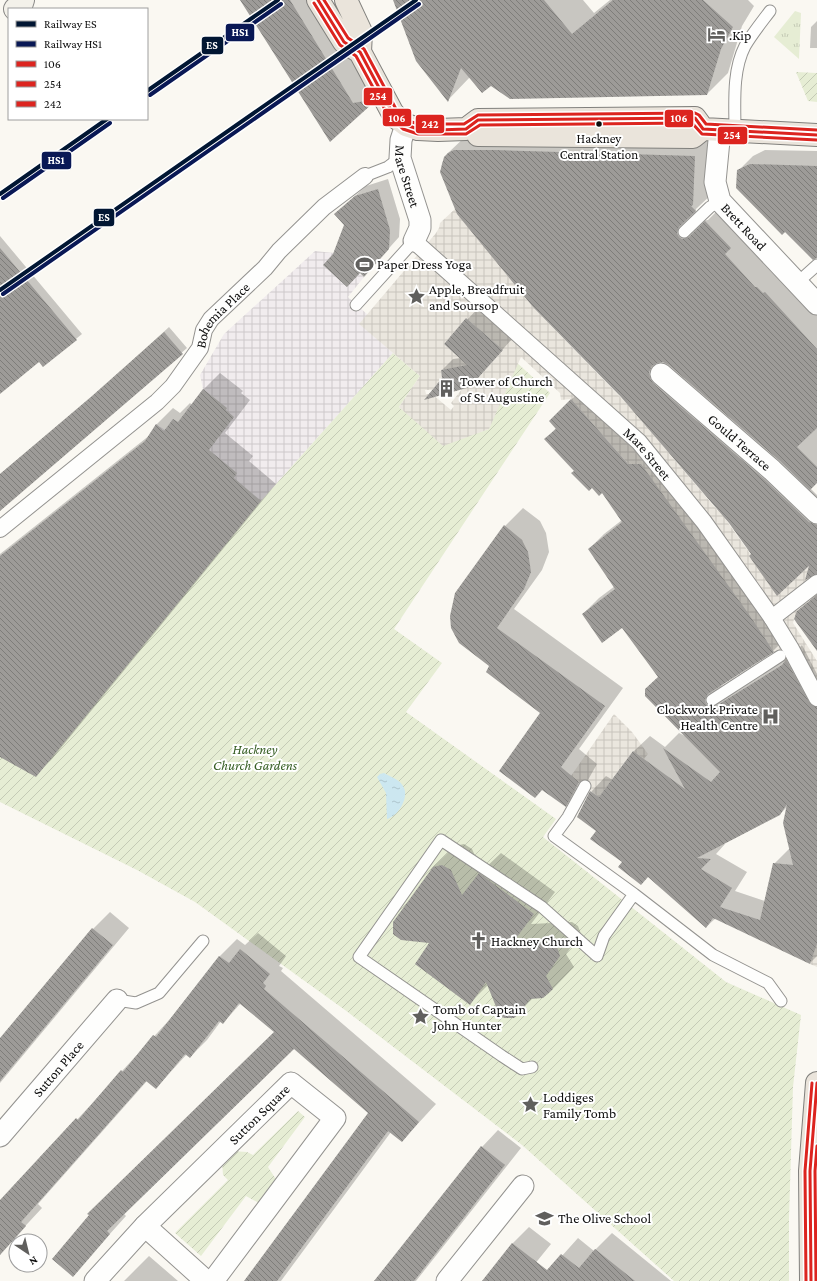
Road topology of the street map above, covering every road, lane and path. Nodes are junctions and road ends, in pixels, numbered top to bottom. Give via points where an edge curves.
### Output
1 (23, 0) edge
2 (318, 0) edge
3 (346, 0) edge
4 (17, 8) edge
5 (770, 12) dead end
6 (360, 52) junction
7 (406, 125) junction
8 (719, 130) junction
9 (817, 135) edge
10 (400, 158) junction
11 (365, 176) joint
12 (720, 201) junction
13 (684, 232) dead end
14 (420, 247) junction
15 (817, 265) edge
16 (797, 283) junction
17 (817, 304) edge
18 (356, 305) dead end
19 (661, 374) dead end
20 (817, 513) edge
21 (0, 529) edge
22 (817, 582) edge
23 (772, 618) junction
24 (785, 653) junction
25 (817, 698) edge
26 (712, 700) dead end
27 (585, 786) dead end
28 (634, 894) junction
29 (203, 941) dead end
30 (117, 1000) joint
31 (781, 1001) dead end
32 (532, 1067) dead end
33 (817, 1083) edge
34 (0, 1136) edge
35 (813, 1174) edge
36 (523, 1186) dead end
37 (145, 1226) junction
38 (95, 1281) edge
39 (206, 1281) edge
40 (213, 1281) edge
41 (447, 1281) edge
42 (811, 1281) edge

1 - 4 main road
2 - 6 main road, Mare Street via 344,42
3 - 6 main road via 361,32
5 - 8 lane via 748,41 738,62
6 - 7 main road, Mare Street via 392,112
7 - 8 main road via 425,129 466,129 474,135 694,137
7 - 10 street, Mare Street
8 - 9 main road
8 - 12 street, Brett Road via 716,182
10 - 11 lane, Bohemia Place via 388,167
10 - 14 street, Mare Street via 420,220
11 - 21 street, Bohemia Place via 324,207 211,319 204,330 200,348 173,386 157,402
12 - 13 lane
12 - 16 street, Brett Road
14 - 18 lane
14 - 23 street, Mare Street via 486,303 639,442 704,522
15 - 16 lane
16 - 17 street, Brett Road
19 - 20 street, Gould Terrace via 772,470
22 - 23 street
23 - 24 street, Mare Street
24 - 25 street, Mare Street
24 - 26 lane
27 - 28 lane via 554,836
28 - 31 lane via 713,955 768,983
28 - 32 lane via 604,936 597,956 542,907 441,840 359,957 522,1069
29 - 30 lane via 159,994 136,1004
30 - 34 street, Sutton Place
33 - 35 main road
35 - 42 main road
36 - 41 street
37 - 38 street, Sutton Square
37 - 39 street
37 - 40 street, Sutton Square via 291,1083 335,1118

